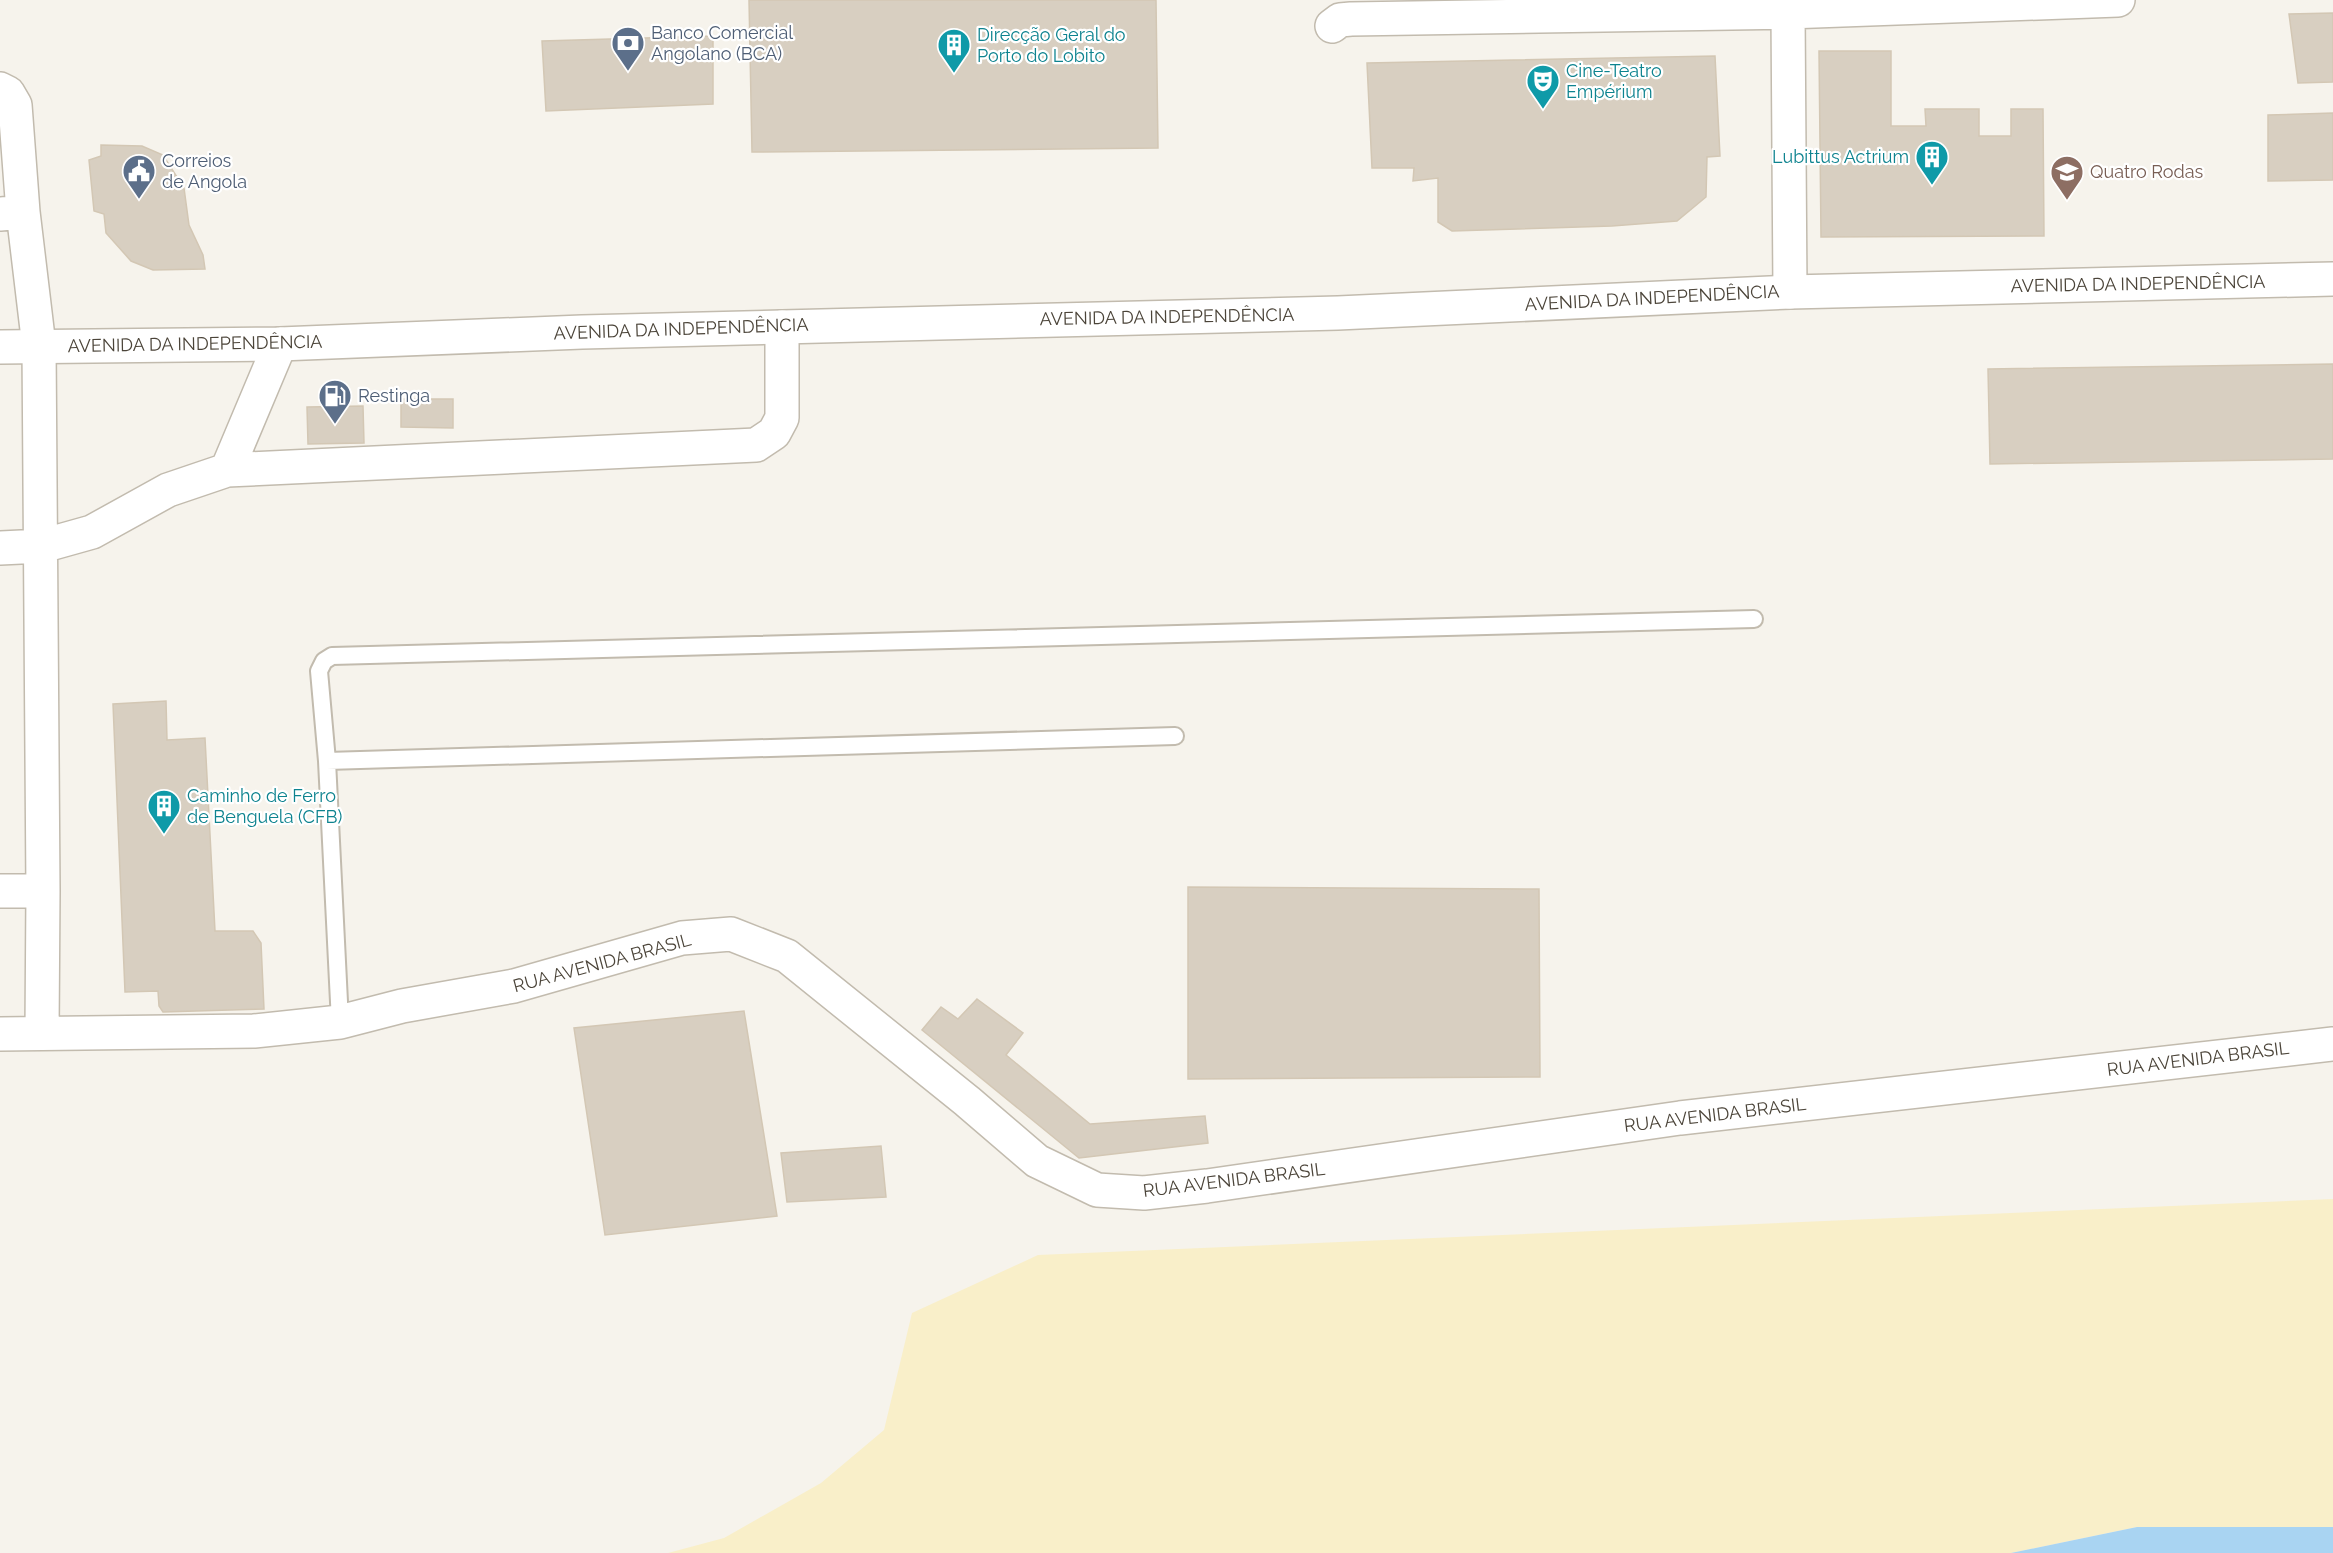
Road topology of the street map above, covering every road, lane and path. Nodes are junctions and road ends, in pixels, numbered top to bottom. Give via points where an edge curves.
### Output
1 (2118, 0) edge
2 (1788, 12) junction
3 (1332, 26) dead end
4 (0, 89) edge
5 (12, 213) edge
6 (2333, 279) edge
7 (1790, 292) junction
8 (782, 327) junction
9 (280, 344) junction
10 (39, 346) junction
11 (0, 347) edge
12 (227, 470) junction
13 (42, 546) junction
14 (0, 548) edge
15 (1754, 619) dead end
16 (1175, 736) dead end
17 (327, 761) junction
18 (0, 891) edge
19 (43, 891) junction
20 (340, 1022) junction
21 (42, 1032) junction
22 (0, 1034) edge
23 (2333, 1044) edge

1 - 2 street
2 - 3 street via 1351,18
2 - 7 street
4 - 5 street via 8,93 15,105
5 - 10 street
6 - 7 street, AVENIDA DA INDEPENDÊNCIA
7 - 8 street, AVENIDA DA INDEPENDÊNCIA via 1338,313
8 - 9 street, AVENIDA DA INDEPENDÊNCIA
8 - 12 street via 782,418 774,433 756,445
9 - 10 street, AVENIDA DA INDEPENDÊNCIA
9 - 12 street
10 - 11 street, AVENIDA DA INDEPENDÊNCIA
10 - 13 street
12 - 13 street via 168,490 92,532
13 - 14 street
13 - 19 street
15 - 17 lane via 332,656 319,671
16 - 17 lane
17 - 20 lane
18 - 19 street
19 - 21 street
20 - 21 street, RUA AVENIDA BRASIL via 254,1031
20 - 23 street, RUA AVENIDA BRASIL via 402,1006 514,986 682,939 731,934 787,956 1037,1161 1097,1190 1144,1193 1680,1118
21 - 22 street, RUA AVENIDA BRASIL

